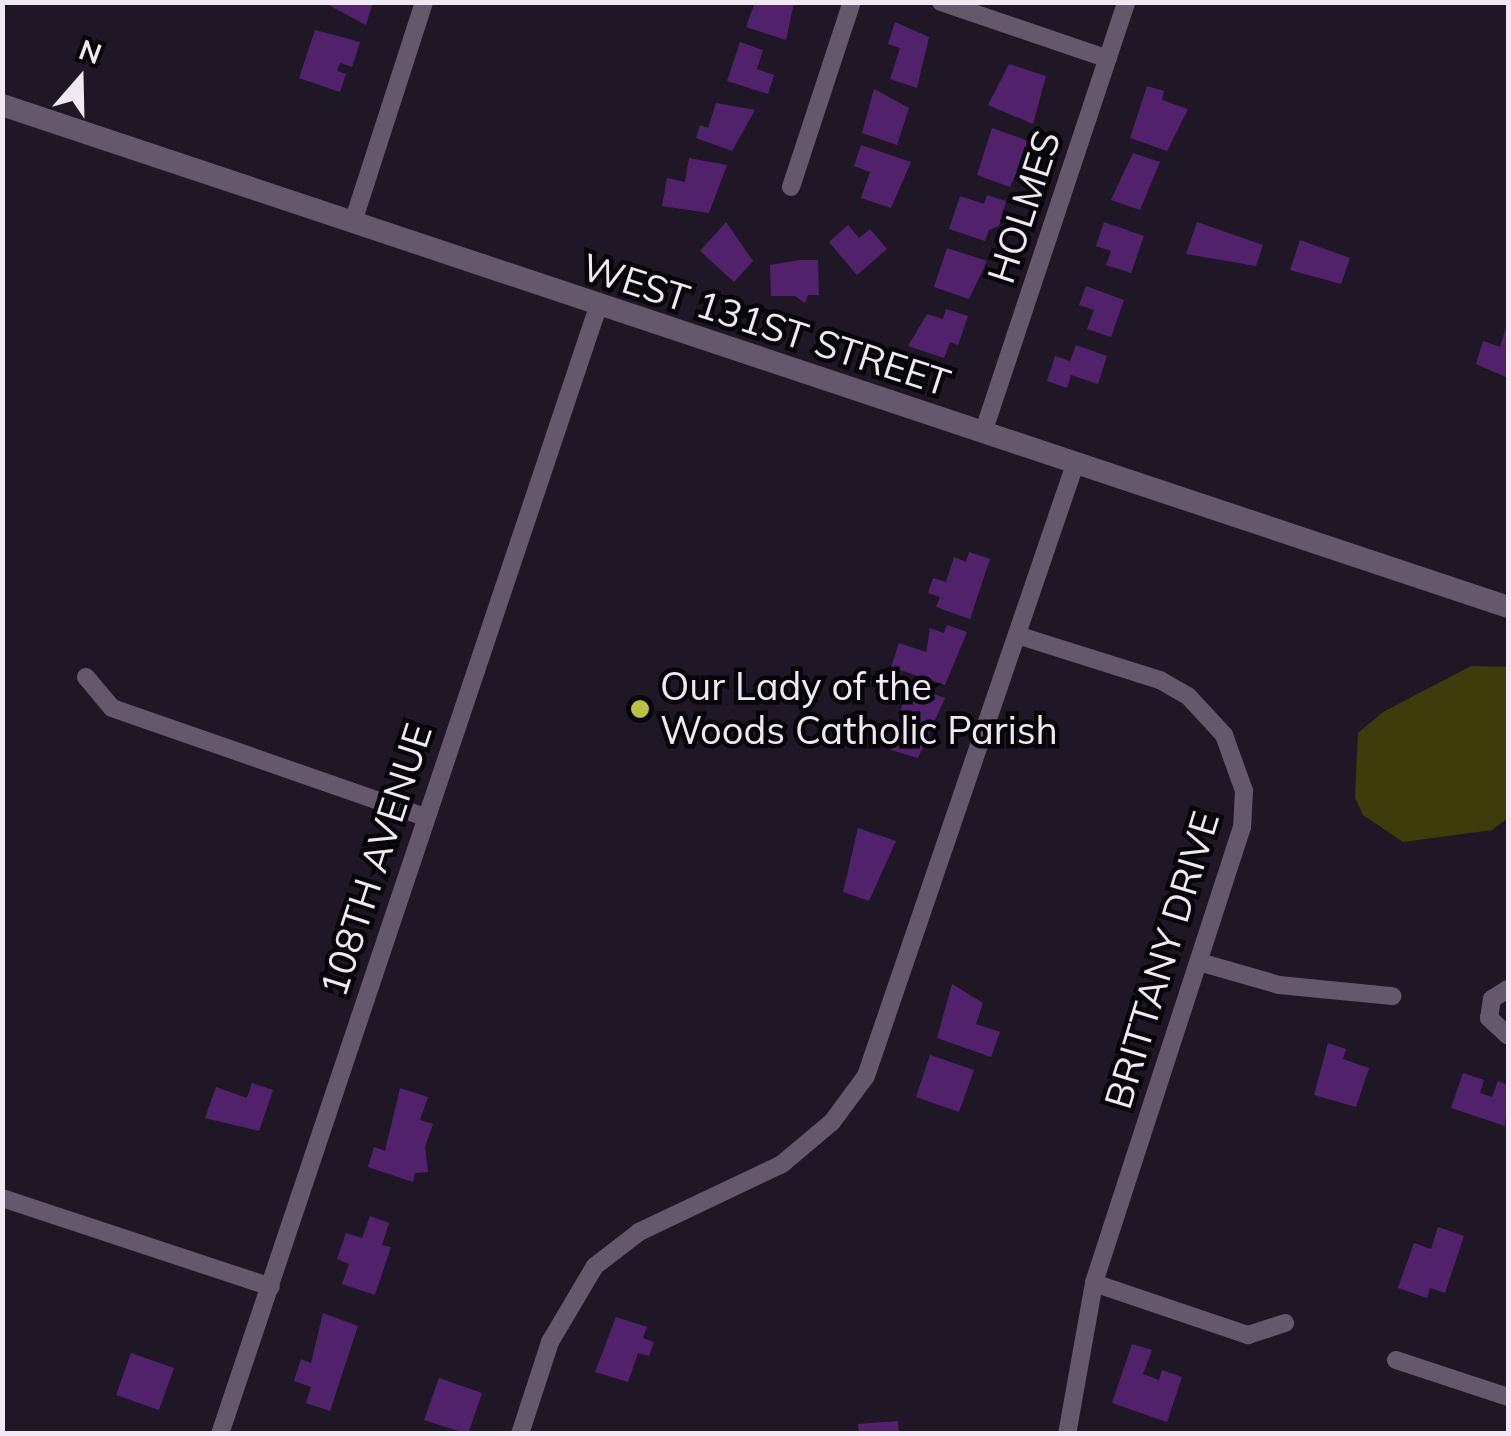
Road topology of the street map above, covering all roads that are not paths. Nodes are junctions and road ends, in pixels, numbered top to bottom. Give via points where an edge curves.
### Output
1 (424, 2) edge
2 (852, 2) edge
3 (941, 2) edge
4 (1126, 2) edge
5 (1108, 59) junction
6 (2, 105) edge
7 (791, 187) dead end
8 (353, 222) junction
9 (598, 308) junction
10 (983, 433) junction
11 (1074, 464) junction
12 (1508, 608) edge
13 (1016, 634) junction
14 (86, 677) dead end
15 (423, 816) junction
16 (1199, 962) junction
17 (1508, 989) edge
18 (1392, 996) dead end
19 (1508, 1036) edge
20 (2, 1198) edge
21 (1094, 1284) junction
22 (271, 1287) junction
23 (1285, 1323) dead end
24 (1396, 1360) dead end
25 (1508, 1397) edge
26 (220, 1434) edge
27 (520, 1434) edge
28 (1068, 1434) edge

1 - 8 street
2 - 7 street
3 - 5 street
4 - 5 street, HOLMES
5 - 10 street, HOLMES
6 - 8 street, WEST 131ST STREET
8 - 9 street, WEST 131ST STREET
9 - 10 street, WEST 131ST STREET
9 - 15 street, 108TH AVENUE
10 - 11 street, WEST 131ST STREET
11 - 12 street, WEST 131ST STREET
11 - 13 street
13 - 16 street, BRITTANY DRIVE via 1160,680 1188,696 1224,735 1244,792 1242,827
13 - 27 street via 866,1076 832,1122 782,1164 639,1232 595,1266 550,1342
14 - 15 street via 112,708
15 - 22 street, 108TH AVENUE
16 - 18 street via 1313,991
16 - 21 street, BRITTANY DRIVE
17 - 19 street via 1489,1008 1492,1025
20 - 22 street
21 - 23 street via 1248,1335
21 - 28 street, BRITTANY DRIVE
22 - 26 street, 108TH AVENUE
24 - 25 street

